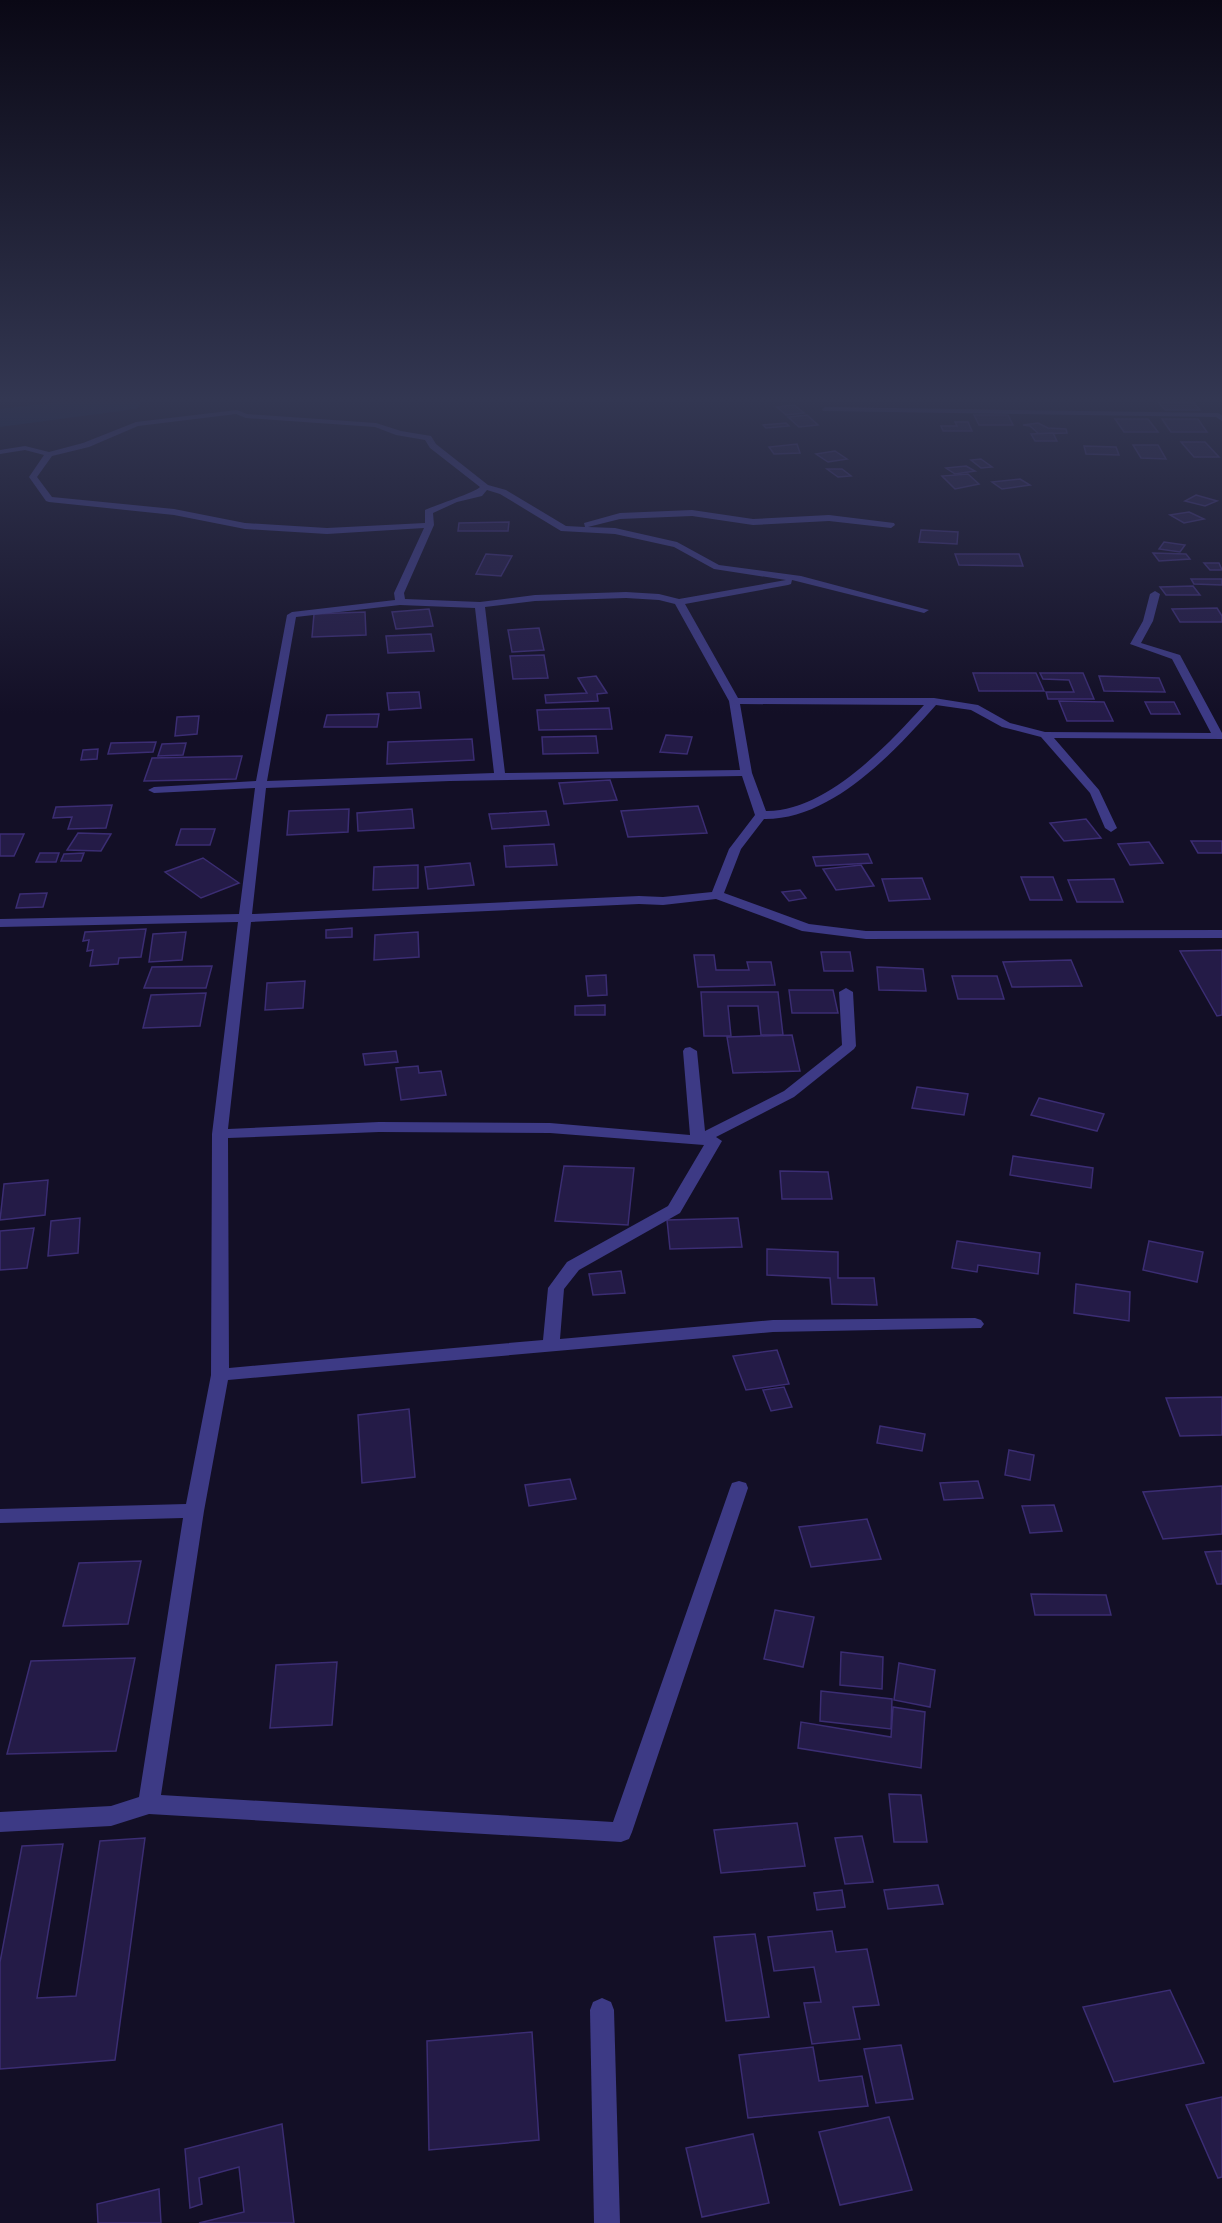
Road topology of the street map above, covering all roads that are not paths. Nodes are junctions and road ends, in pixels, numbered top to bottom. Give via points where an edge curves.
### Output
1 (114, 506) edge
2 (442, 506) edge
3 (525, 506) edge
4 (430, 525) junction
5 (891, 525) dead end
6 (573, 529) junction
7 (801, 579) junction
8 (1155, 594) dead end
9 (400, 602) junction
10 (679, 602) junction
11 (480, 605) junction
12 (924, 610) dead end
13 (734, 700) junction
14 (934, 701) junction
15 (1045, 735) junction
16 (1220, 736) edge
17 (746, 772) junction
18 (500, 775) junction
19 (261, 784) junction
20 (154, 790) dead end
21 (761, 815) junction
22 (1111, 828) dead end
23 (717, 895) junction
24 (245, 918) junction
25 (0, 923) edge
26 (1222, 934) edge
27 (846, 992) dead end
28 (690, 1051) dead end
29 (220, 1134) junction
30 (698, 1140) junction
31 (975, 1324) dead end
32 (551, 1346) junction
33 (220, 1375) junction
34 (739, 1488) dead end
35 (194, 1511) junction
36 (0, 1516) edge
37 (148, 1804) junction
38 (0, 1822) edge
39 (602, 2010) dead end
40 (607, 2223) edge

1 - 4 street via 245,526 327,531
2 - 4 street via 428,512
3 - 6 street via 564,529
4 - 9 street via 399,592
5 - 6 street via 829,518 753,522 692,513 620,516
6 - 7 street via 615,531 677,544 717,567
7 - 10 street
7 - 12 street
8 - 16 street via 1148,621 1135,644 1176,657
9 - 11 street
9 - 19 street via 292,615
10 - 11 street via 626,595 535,598
10 - 13 street
11 - 18 street
13 - 14 street
13 - 17 street
14 - 15 street via 974,707 1006,725
14 - 21 street via 889,751 838,790 787,814
15 - 16 street
15 - 22 street via 1095,792
17 - 18 street
17 - 21 street
18 - 19 street
19 - 20 street
19 - 24 street
21 - 23 street via 735,849
23 - 24 street via 663,901
23 - 26 street via 807,928 866,935
24 - 25 street
24 - 29 street
27 - 30 street via 849,1046 789,1094
28 - 30 street
29 - 30 street via 379,1127 550,1128
29 - 33 street
30 - 32 street via 714,1141 674,1209 573,1266 555,1288
31 - 32 street via 772,1326
32 - 33 street
33 - 35 street
34 - 37 street via 621,1832
35 - 36 street
35 - 37 street
37 - 38 street via 111,1816
39 - 40 street

